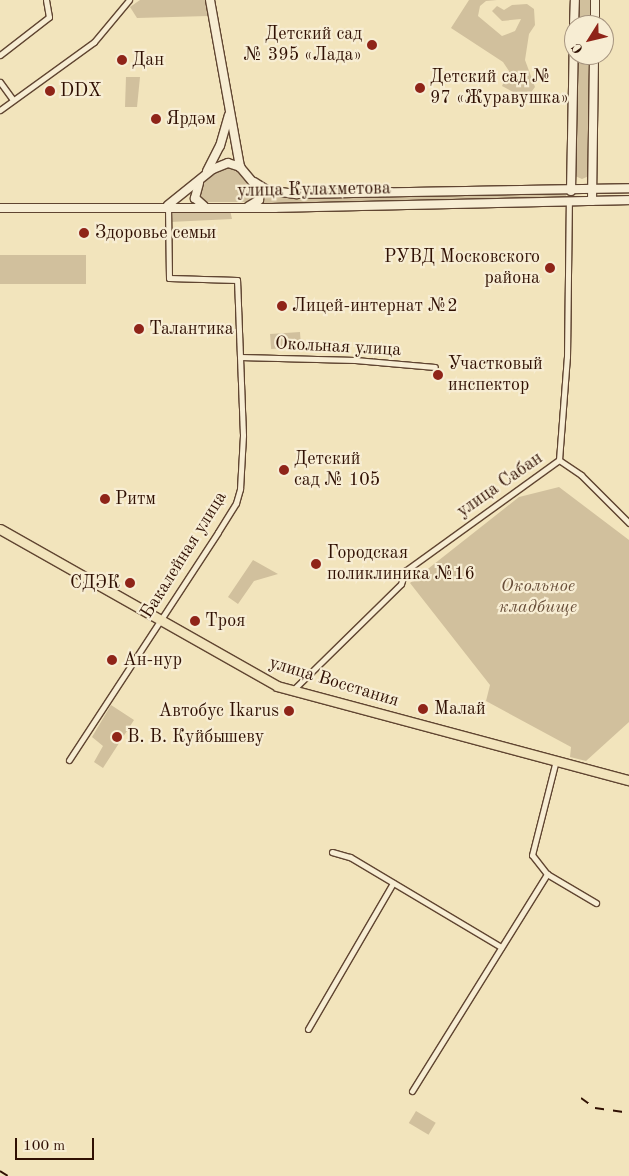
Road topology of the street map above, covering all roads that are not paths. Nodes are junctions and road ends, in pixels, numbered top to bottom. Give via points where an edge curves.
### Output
1 (46, 0) edge
2 (129, 0) edge
3 (210, 0) edge
4 (575, 0) edge
5 (595, 0) edge
6 (574, 15) edge
7 (595, 15) edge
8 (0, 55) edge
9 (574, 65) edge
10 (594, 65) edge
11 (0, 82) edge
12 (13, 100) junction
13 (0, 110) edge
14 (229, 115) junction
15 (240, 167) junction
16 (202, 178) junction
17 (254, 182) junction
18 (572, 188) junction
19 (592, 188) junction
20 (629, 188) edge
21 (629, 200) edge
22 (570, 201) junction
23 (592, 201) junction
24 (168, 206) junction
25 (204, 206) junction
26 (249, 206) junction
27 (0, 208) edge
28 (240, 358) junction
29 (435, 367) dead end
30 (559, 460) junction
31 (629, 524) edge
32 (0, 529) edge
33 (159, 620) junction
34 (293, 690) junction
35 (69, 760) dead end
36 (556, 760) junction
37 (629, 780) edge
38 (332, 852) dead end
39 (547, 874) junction
40 (393, 883) junction
41 (596, 903) dead end
42 (501, 947) junction
43 (308, 1029) dead end
44 (412, 1091) dead end

1 - 8 street via 48,17
2 - 12 street via 94,42
3 - 14 main road
4 - 6 main road
5 - 7 main road
9 - 18 main road
10 - 19 main road
11 - 12 street
12 - 13 street
14 - 15 main road
14 - 16 main road via 220,146
15 - 16 main road via 228,163 220,165
15 - 17 main road
16 - 24 main road
16 - 25 main road via 195,198
17 - 18 main road, улица Кулахметова via 267,190 297,194
17 - 26 main road via 260,197
18 - 19 main road, улица Кулахметова
18 - 22 main road
19 - 20 main road, улица Кулахметова
19 - 23 main road
21 - 23 main road, улица Кулахметова
22 - 23 main road, улица Кулахметова
22 - 26 main road, улица Кулахметова
22 - 30 street, улица Сабан via 567,357
24 - 25 main road, улица Кулахметова
24 - 27 main road, улица Кулахметова
24 - 28 street, Бакалейная улица via 169,278 236,280
25 - 26 main road, улица Кулахметова
28 - 29 street, Окольная улица via 355,360
28 - 33 street, Бакалейная улица via 243,435 239,495
30 - 31 street via 581,475
30 - 34 street, улица Сабан via 405,571 401,584
32 - 33 main road, улица Восстания
33 - 34 main road, улица Восстания via 256,676
33 - 35 street, Бакалейная улица
34 - 36 main road, улица Восстания
36 - 37 main road, улица Восстания
36 - 39 street via 532,855
38 - 40 street via 350,857
39 - 41 street
39 - 42 street
40 - 42 street
40 - 43 street
42 - 44 street

